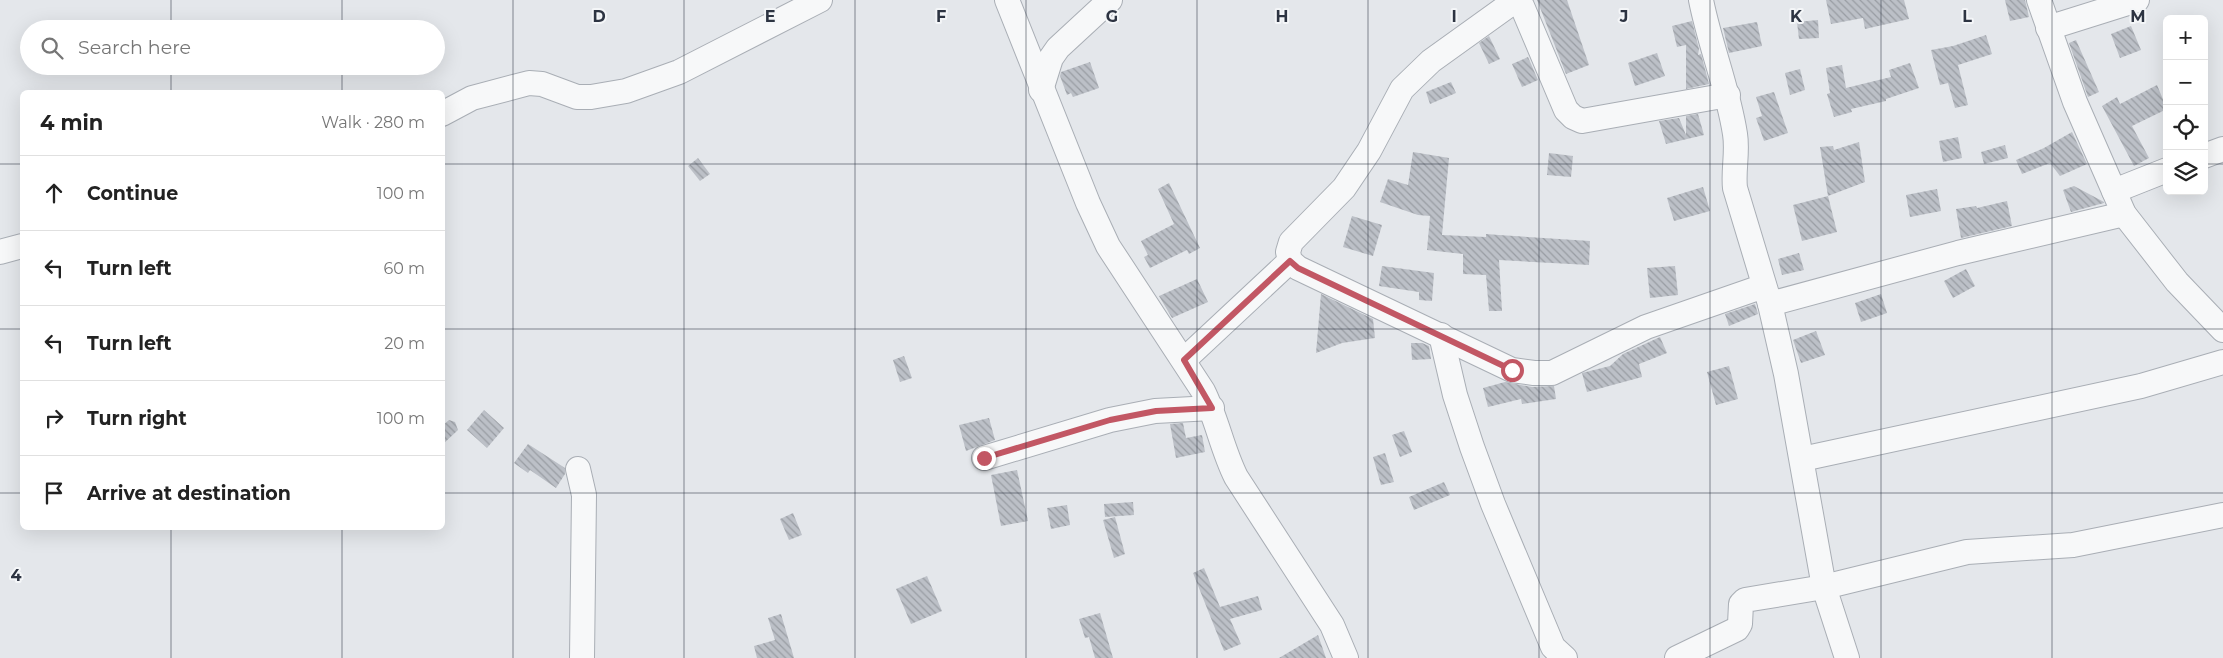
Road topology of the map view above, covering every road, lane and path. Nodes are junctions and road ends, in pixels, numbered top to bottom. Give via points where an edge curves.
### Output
1 (820, 0) edge
2 (1007, 0) edge
3 (1110, 0) edge
4 (1701, 0) edge
5 (2039, 0) edge
6 (2137, 0) edge
7 (787, 8) edge
8 (2048, 28) junction
9 (1041, 90) junction
10 (1728, 95) junction
11 (445, 112) edge
12 (2223, 149) edge
13 (2208, 155) edge
14 (2163, 172) edge
15 (2114, 191) junction
16 (2124, 214) junction
17 (20, 247) edge
18 (0, 252) edge
19 (1290, 261) junction
20 (1767, 295) junction
21 (2223, 330) edge
22 (1441, 335) junction
23 (1184, 360) junction
24 (2223, 362) edge
25 (1212, 408) junction
26 (984, 458) dead end
27 (1802, 459) junction
28 (578, 469) dead end
29 (2223, 515) edge
30 (1824, 587) junction
31 (582, 658) edge
32 (1346, 658) edge
33 (1565, 658) edge
34 (1678, 658) edge
35 (1847, 658) edge

1 - 7 street
2 - 9 street
3 - 9 street via 1058,48 1051,58
4 - 10 street
5 - 8 street
6 - 8 street
7 - 11 street via 679,72 626,91 591,98 530,83 472,98
8 - 15 street via 2075,102
9 - 23 street via 1108,246
10 - 19 street via 1582,121 1566,110 1522,6 1509,5 1431,61 1402,89 1344,188 1291,242
10 - 20 street via 1736,137 1735,188
12 - 13 street
14 - 15 street
15 - 16 street
16 - 20 street
16 - 21 street via 2177,282
17 - 18 street
19 - 22 street via 1298,268
19 - 23 street
20 - 22 street via 1646,327 1552,372 1512,370
20 - 27 street
22 - 33 street via 1455,395 1493,504 1553,647
23 - 25 street
24 - 27 street via 2141,386
25 - 26 street via 1156,411 1110,420
25 - 32 street via 1227,459 1236,477 1332,625
27 - 30 street
28 - 31 street via 584,495
29 - 30 street via 2073,546 1967,552
30 - 34 street via 1746,600 1741,604 1737,629
30 - 35 street

